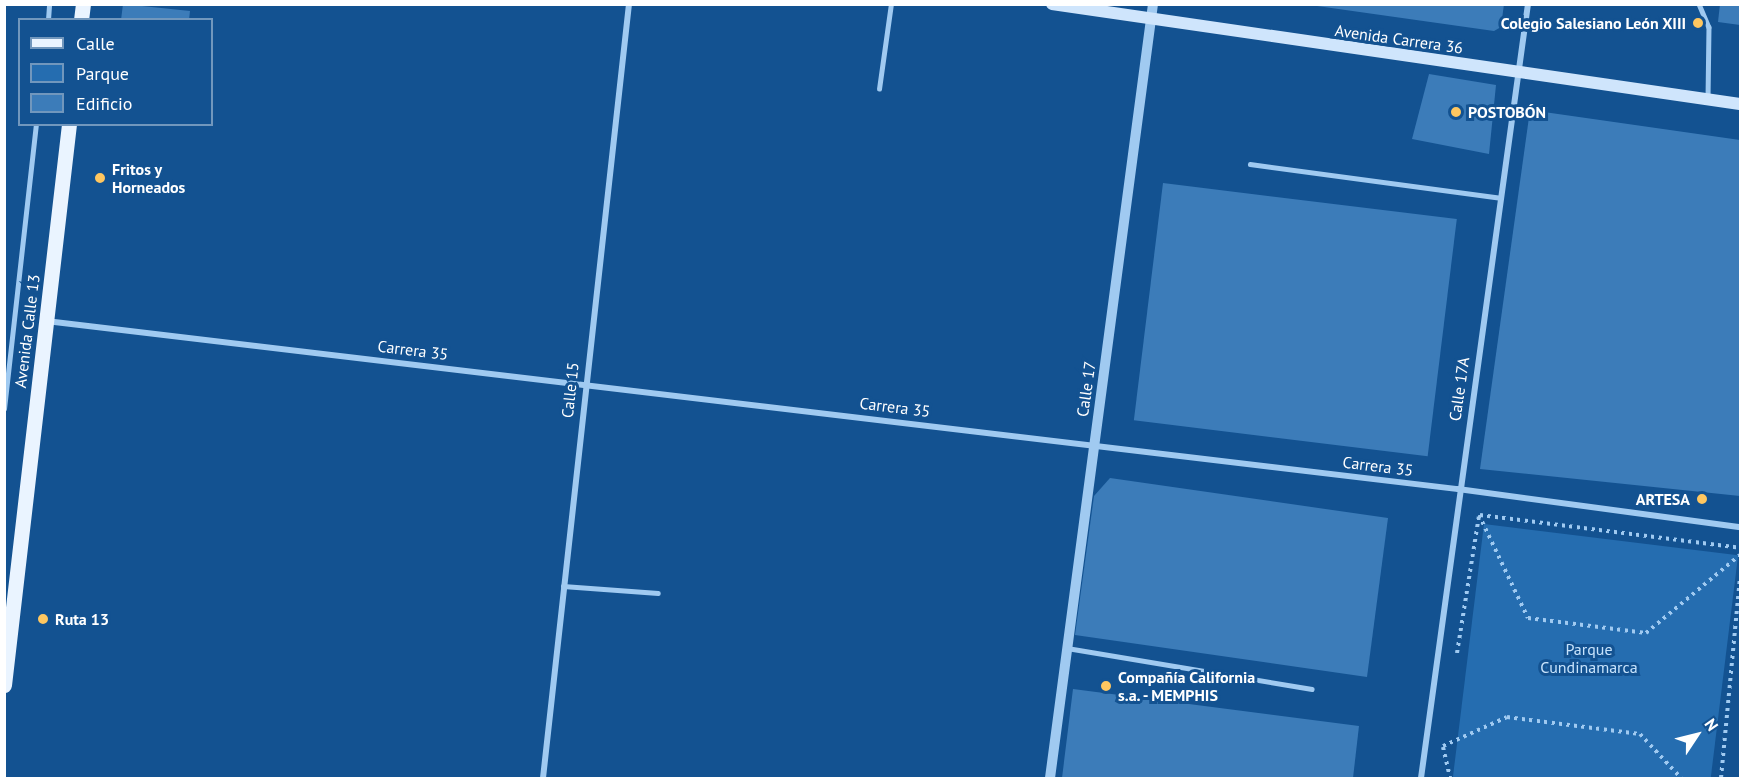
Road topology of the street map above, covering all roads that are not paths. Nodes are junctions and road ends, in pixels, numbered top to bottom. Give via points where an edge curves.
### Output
1 (629, 4) edge
2 (891, 4) edge
3 (1052, 4) edge
4 (1153, 4) edge
5 (1528, 4) edge
6 (1699, 4) edge
7 (1151, 19) junction
8 (1518, 73) junction
9 (879, 89) dead end
10 (1708, 99) junction
11 (1740, 104) edge
12 (36, 126) edge
13 (69, 126) edge
14 (1250, 164) dead end
15 (1500, 198) junction
16 (46, 321) junction
17 (584, 384) junction
18 (4, 409) edge
19 (1094, 445) junction
20 (1458, 489) junction
21 (1740, 527) edge
22 (563, 586) junction
23 (658, 593) dead end
24 (1067, 648) junction
25 (4, 685) edge
26 (1312, 689) dead end
27 (543, 778) edge
28 (1050, 778) edge
29 (1421, 778) edge

1 - 17 street, Calle 15
2 - 9 lane
3 - 7 main road, Avenida Carrera 36
4 - 7 street, Calle 17
5 - 8 street, Calle 17A
6 - 10 lane via 1709,27
7 - 8 main road, Avenida Carrera 36
7 - 19 street, Calle 17
8 - 10 main road, Avenida Carrera 36
8 - 15 street, Calle 17A
10 - 11 main road, Avenida Carrera 36
12 - 18 lane
13 - 16 main road, Avenida Calle 13
14 - 15 lane
15 - 20 street, Calle 17A
16 - 17 street, Carrera 35
16 - 25 main road, Avenida Calle 13
17 - 19 street, Carrera 35
17 - 22 street, Calle 15
19 - 20 street, Carrera 35
19 - 24 street, Calle 17
20 - 21 street, Carrera 35
20 - 29 street, Calle 17A
22 - 23 lane
22 - 27 street, Calle 15
24 - 26 lane
24 - 28 street, Calle 17

